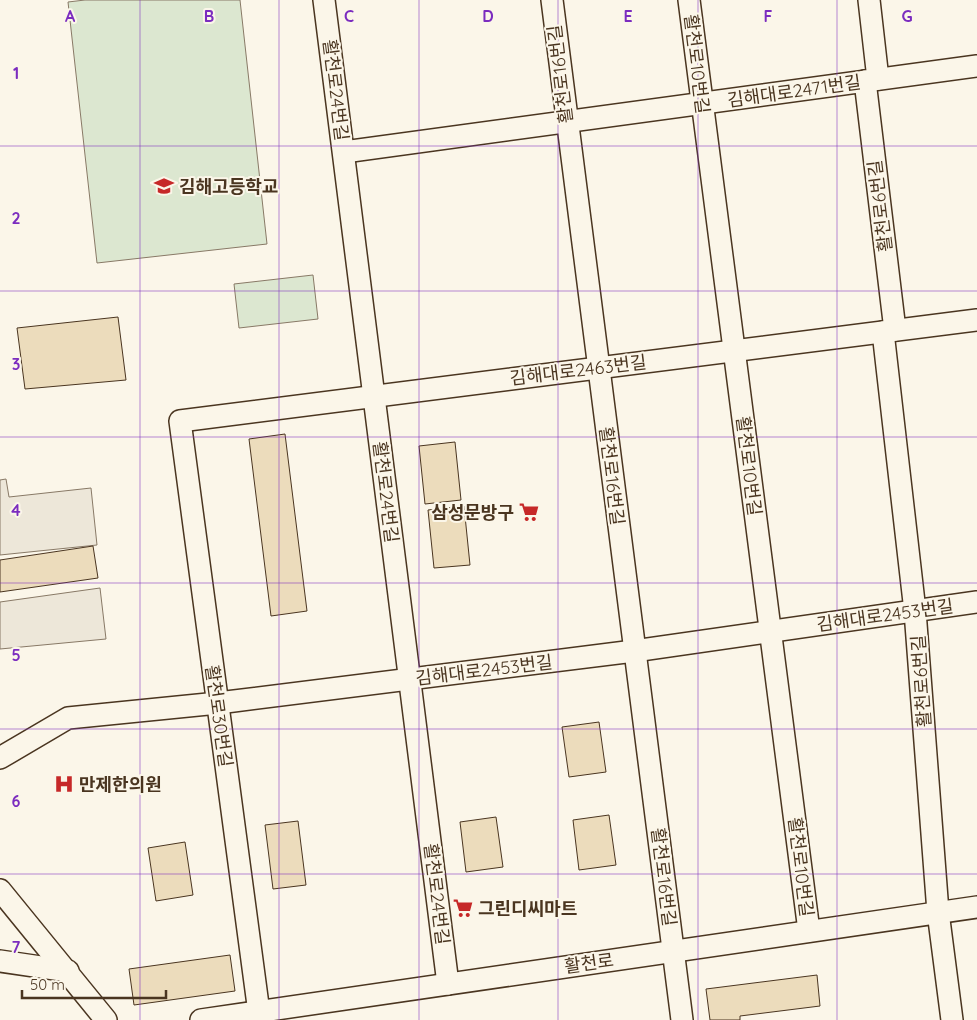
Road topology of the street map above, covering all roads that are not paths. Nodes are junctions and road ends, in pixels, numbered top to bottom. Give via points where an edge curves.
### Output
1 (324, 0) edge
2 (552, 0) edge
3 (689, 0) edge
4 (869, 0) edge
5 (977, 66) edge
6 (872, 80) junction
7 (702, 103) junction
8 (566, 122) junction
9 (344, 152) junction
10 (977, 320) edge
11 (889, 331) junction
12 (734, 350) junction
13 (598, 368) junction
14 (374, 396) junction
15 (180, 421) joint
16 (977, 602) edge
17 (915, 611) junction
18 (771, 632) junction
19 (634, 651) junction
20 (410, 679) junction
21 (218, 703) junction
22 (0, 758) edge
23 (0, 890) edge
24 (977, 907) edge
25 (938, 912) junction
26 (810, 931) junction
27 (673, 951) junction
28 (0, 960) edge
29 (68, 971) junction
30 (448, 984) junction
31 (259, 1016) edge
32 (106, 1020) edge
33 (200, 1020) edge
34 (682, 1020) edge
35 (952, 1020) edge

1 - 9 street, 활천로24번길
2 - 8 street, 활천로16번길
3 - 7 street, 활천로10번길
4 - 6 street, 활천로6번길
5 - 6 street, 김해대로2471번길
6 - 7 street, 김해대로2471번길
6 - 11 street, 활천로6번길
7 - 8 street, 김해대로2471번길
7 - 12 street, 활천로10번길
8 - 9 street, 김해대로2471번길
8 - 13 street, 활천로16번길
9 - 14 street, 활천로24번길
10 - 11 street, 김해대로2463번길
11 - 12 street, 김해대로2463번길
11 - 17 street, 활천로6번길
12 - 13 street, 김해대로2463번길
12 - 18 street, 활천로10번길
13 - 14 street, 김해대로2463번길
13 - 19 street, 활천로16번길
14 - 15 street, 김해대로2463번길
14 - 20 street, 활천로24번길
15 - 21 street, 활천로30번길
16 - 17 street, 김해대로2453번길
17 - 18 street, 김해대로2453번길
17 - 25 street, 활천로6번길
18 - 19 street, 김해대로2453번길
18 - 26 street, 활천로10번길
19 - 20 street, 김해대로2453번길
19 - 27 street, 활천로16번길
20 - 21 street, 김해대로2453번길
20 - 30 street, 활천로24번길
21 - 22 street, 김해대로2453번길 via 68,718
21 - 31 street, 활천로30번길
23 - 29 street
24 - 25 street, 활천로
25 - 26 street, 활천로
25 - 35 street, 활천로6번길
26 - 27 street, 활천로
27 - 30 street, 활천로
27 - 34 street, 활천로16번길
28 - 29 street
29 - 32 street
30 - 31 street, 활천로
31 - 33 street, 활천로

